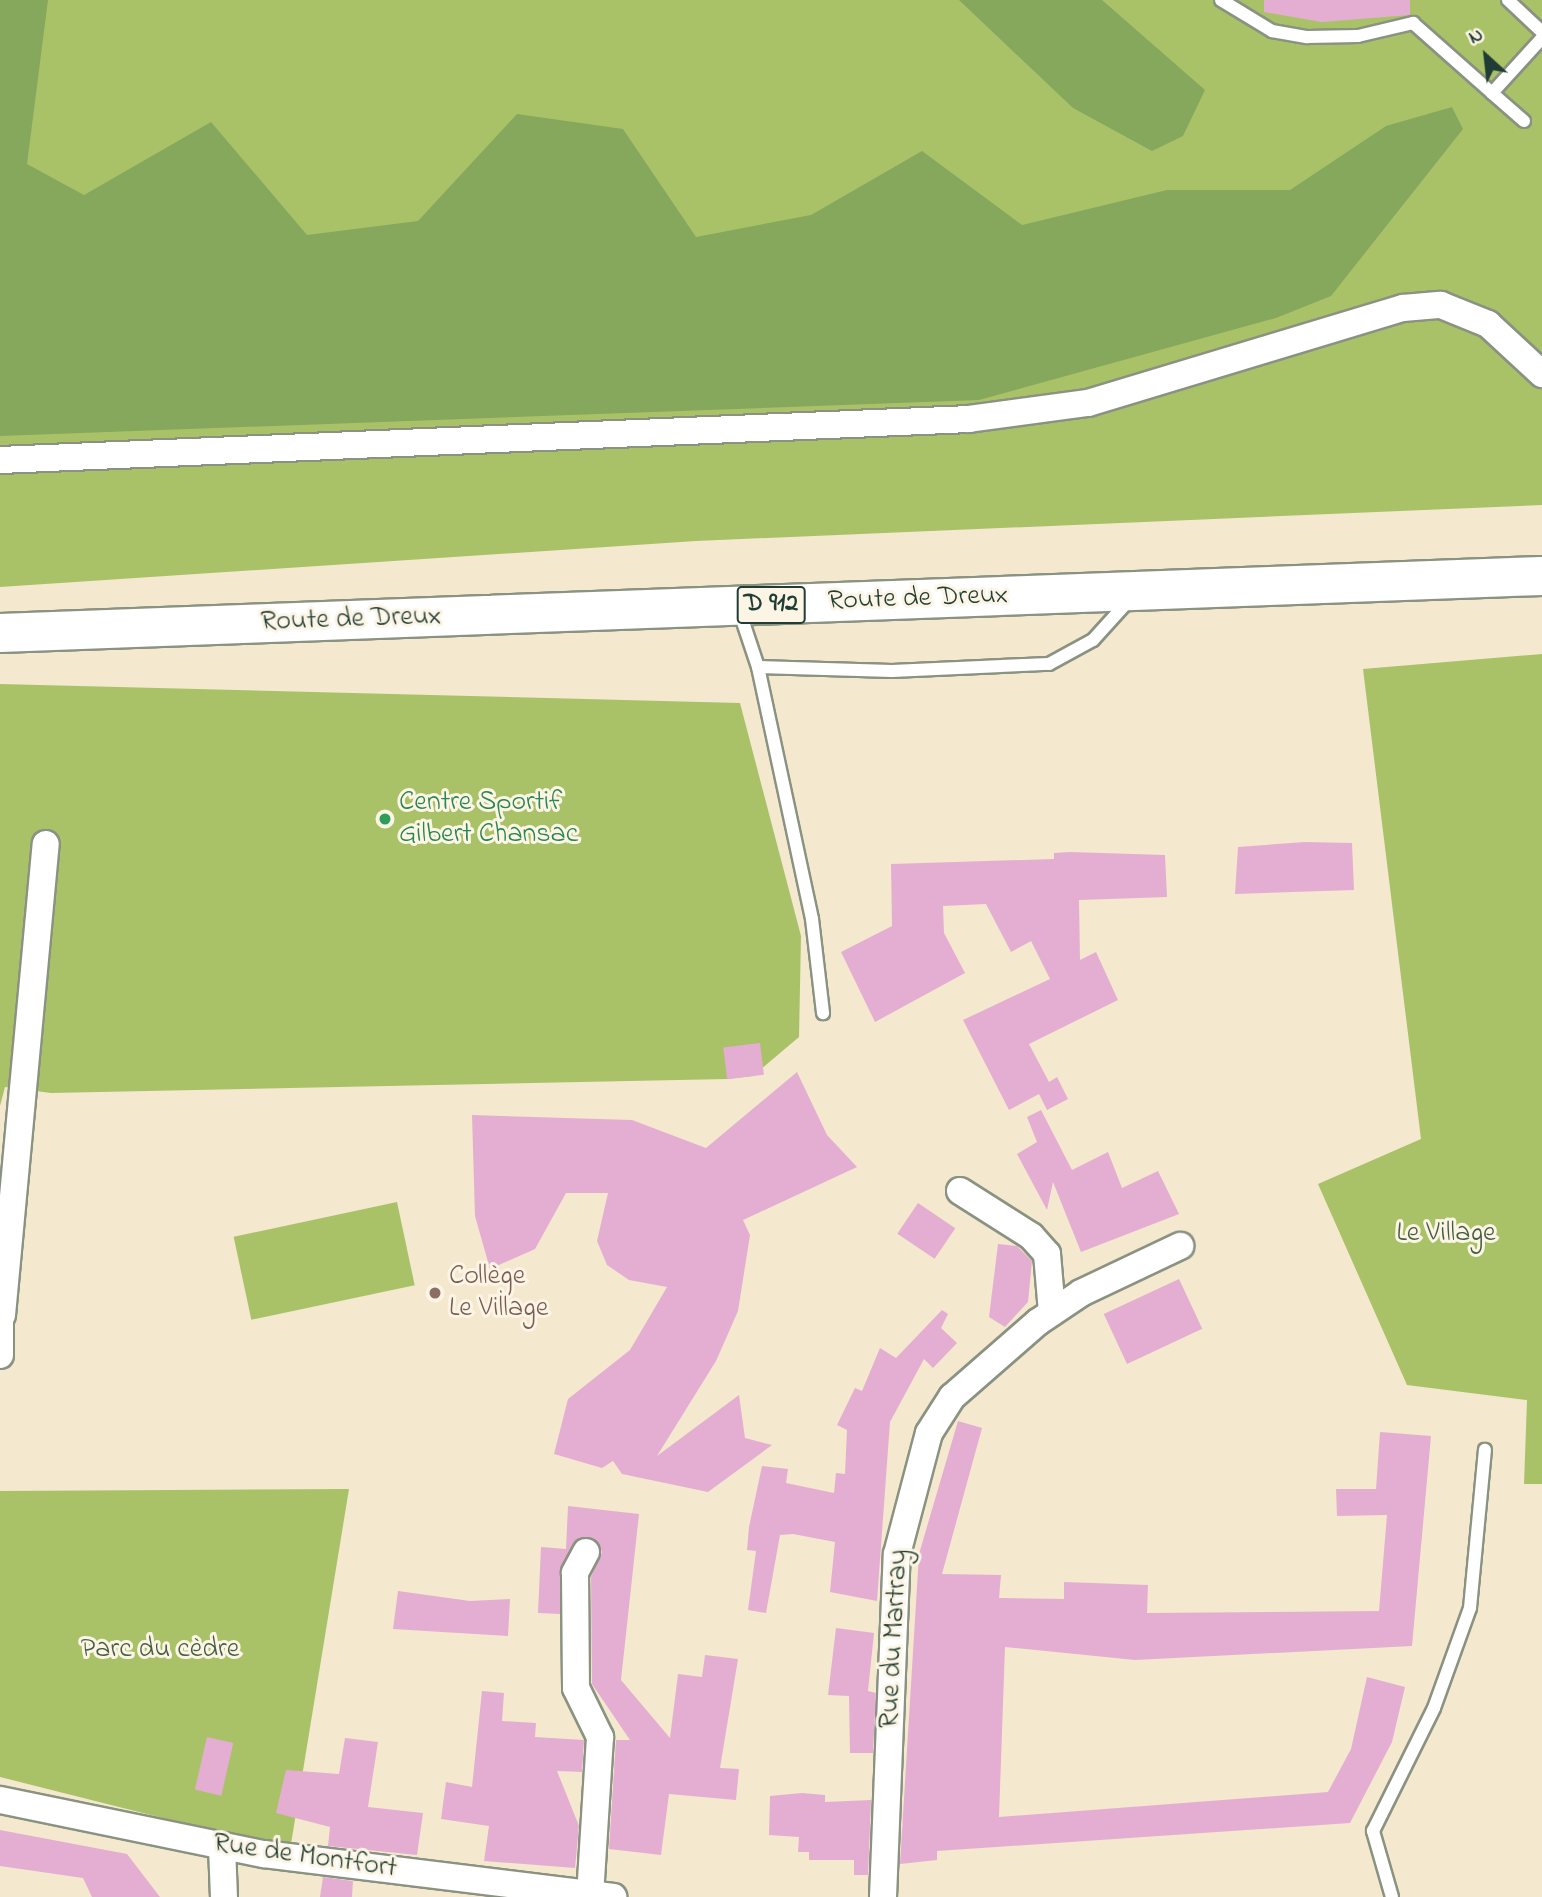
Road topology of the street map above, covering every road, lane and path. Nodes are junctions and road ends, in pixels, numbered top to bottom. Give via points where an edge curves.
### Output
1 (1221, 0) edge
2 (1508, 0) edge
3 (1542, 32) edge
4 (1542, 38) edge
5 (1492, 93) junction
6 (1524, 121) dead end
7 (1542, 374) edge
8 (0, 460) edge
9 (1542, 576) edge
10 (1137, 591) junction
11 (738, 606) junction
12 (0, 633) edge
13 (758, 667) junction
14 (46, 844) dead end
15 (823, 1013) dead end
16 (960, 1191) dead end
17 (1180, 1246) dead end
18 (1052, 1312) junction
19 (1, 1315) edge
20 (0, 1355) edge
21 (1485, 1450) dead end
22 (586, 1552) dead end
23 (0, 1800) edge
24 (222, 1846) junction
25 (601, 1895) edge
26 (224, 1897) edge
27 (883, 1897) edge
28 (1392, 1897) edge

1 - 5 lane via 1272,31 1307,37 1358,36 1413,23
2 - 3 lane
4 - 5 lane
5 - 6 lane
7 - 8 street via 1488,324 1428,306 1403,308 1088,403 969,419
9 - 10 main road, Route de Dreux / D 912
10 - 11 main road, Route de Dreux / D 912
10 - 13 lane via 1093,640 1049,664 892,671
11 - 12 main road, Route de Dreux / D 912
11 - 13 lane
13 - 15 lane via 812,919
14 - 19 street
16 - 18 street via 1031,1236 1046,1254
17 - 18 street, Rue du Martray
18 - 27 street, Rue du Martray via 952,1397 929,1433 897,1554
19 - 20 street
21 - 28 lane via 1470,1608 1434,1708 1373,1831
22 - 25 street via 575,1573 576,1688 600,1737
23 - 24 street, Rue de Montfort
24 - 25 street, Rue de Montfort
24 - 26 street

